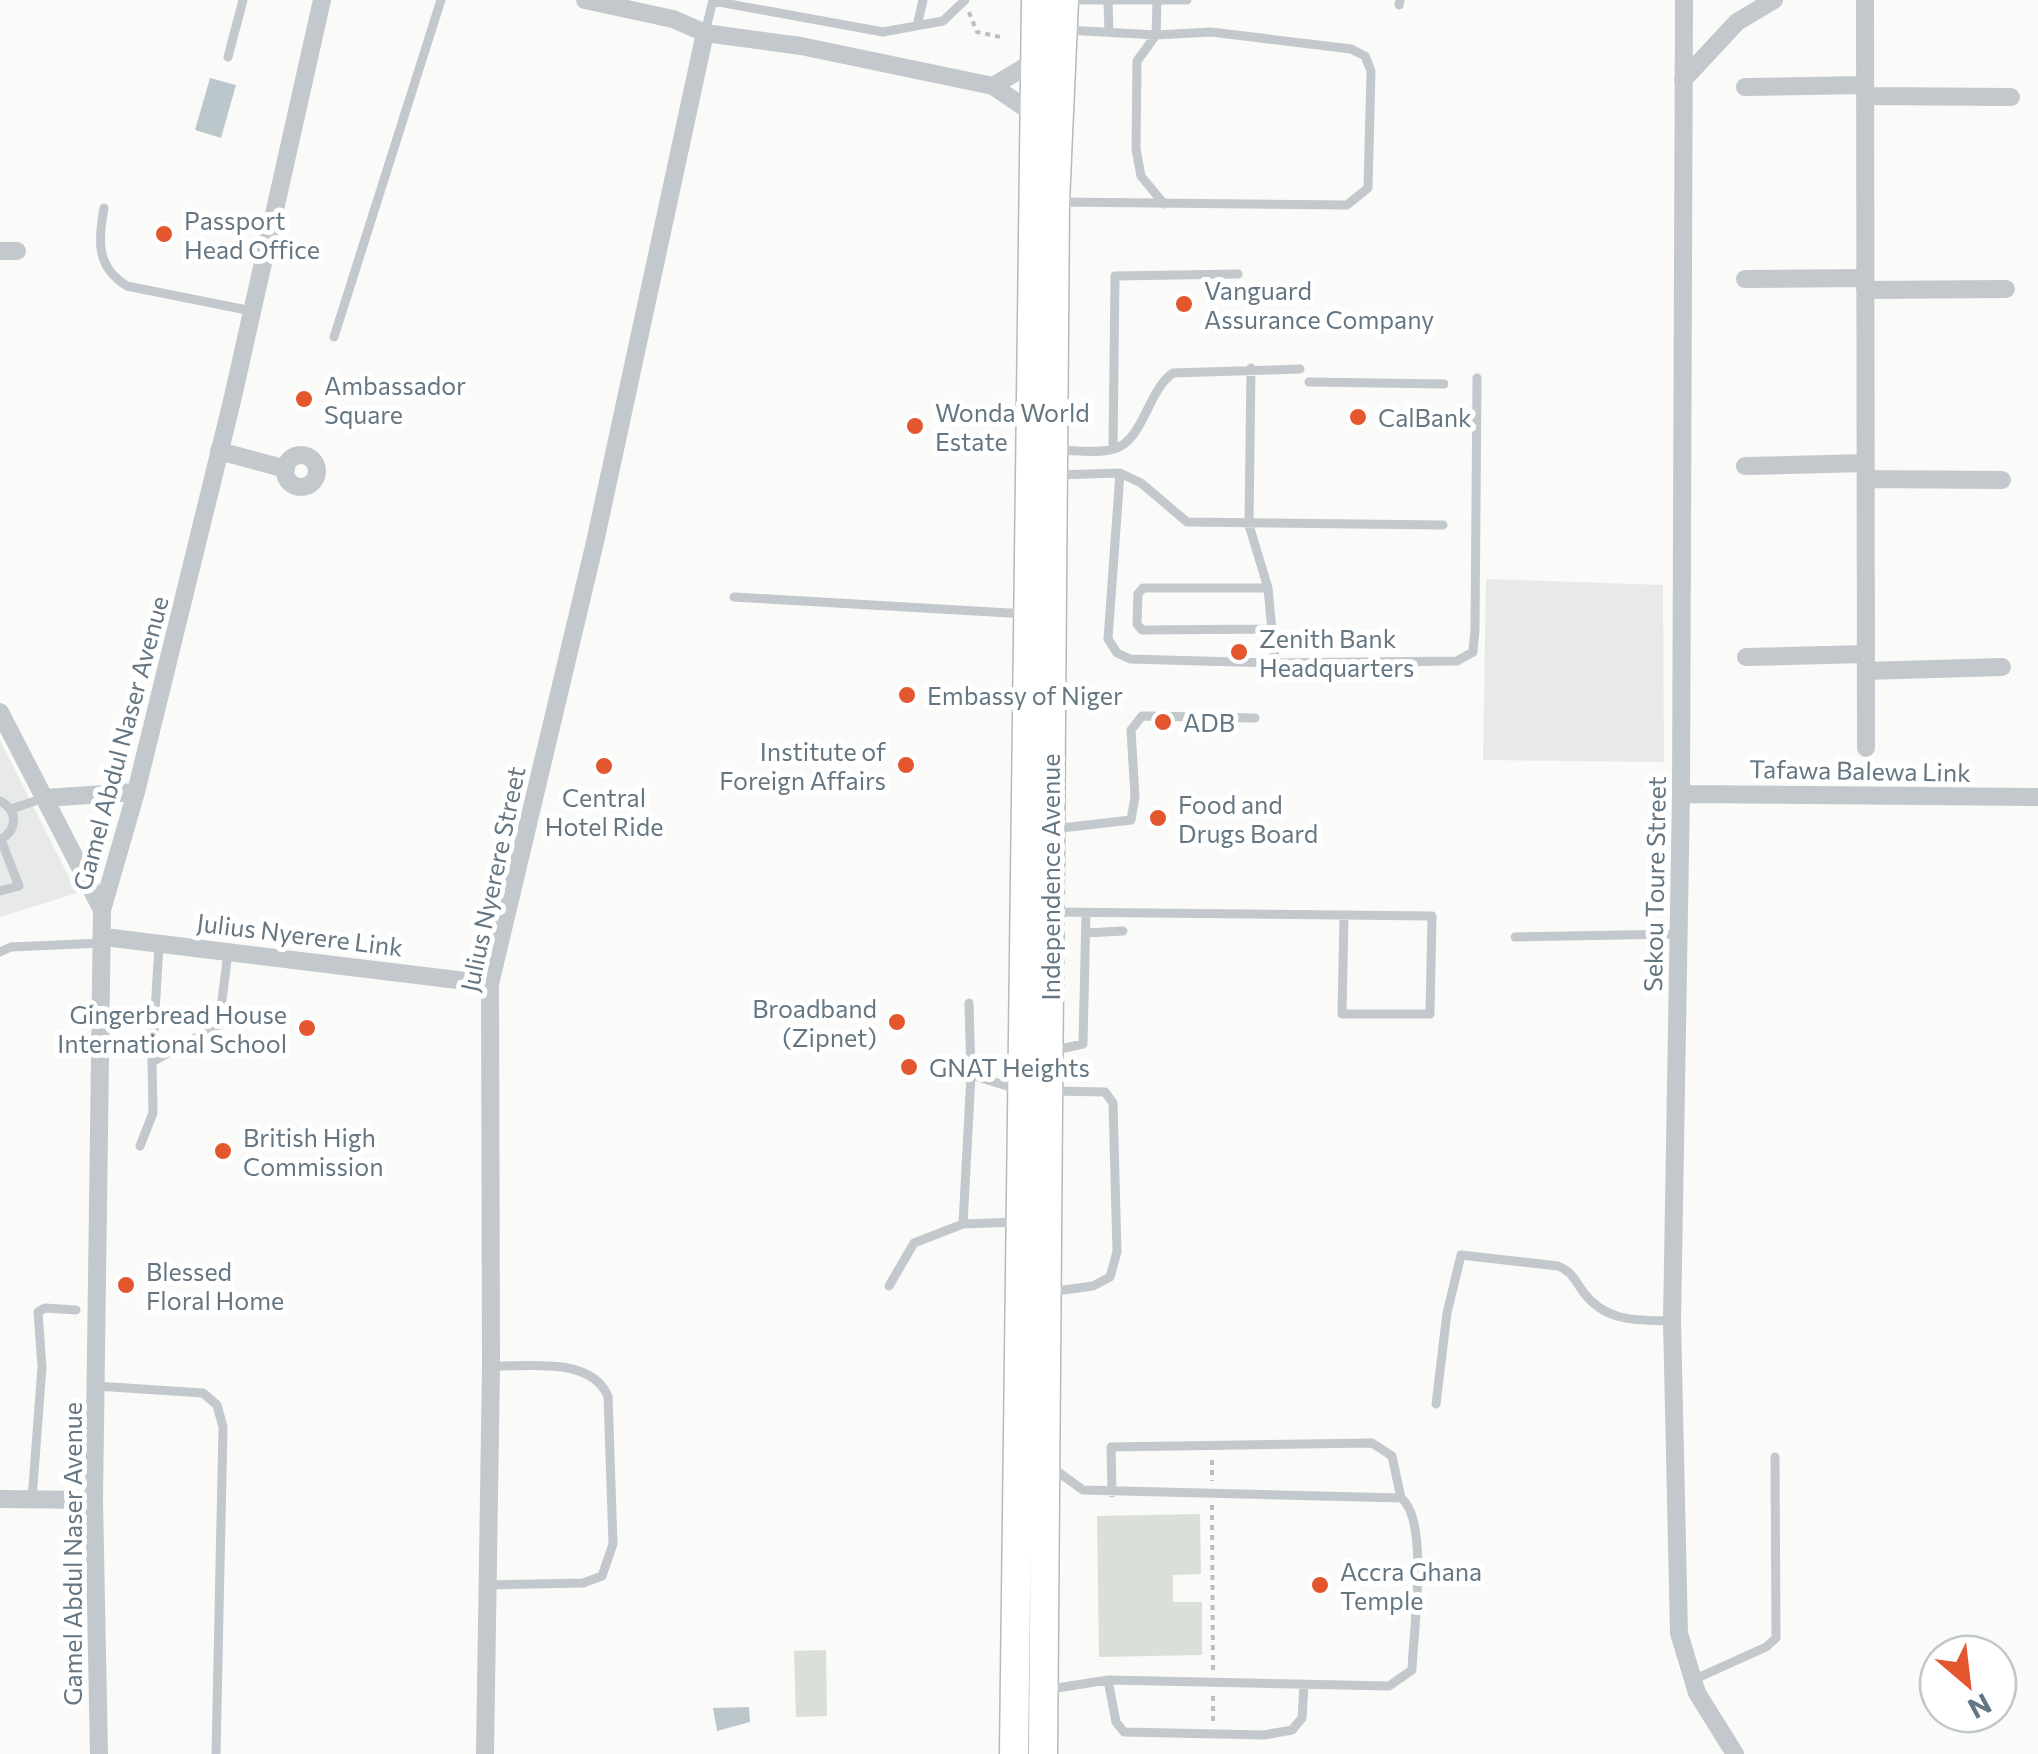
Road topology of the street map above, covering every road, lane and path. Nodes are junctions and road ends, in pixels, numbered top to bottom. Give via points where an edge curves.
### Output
1 (243, 0) edge
2 (322, 0) edge
3 (440, 0) edge
4 (585, 0) edge
5 (713, 0) edge
6 (923, 0) edge
7 (965, 0) edge
8 (1036, 0) edge
9 (1064, 0) edge
10 (1076, 0) edge
11 (1186, 0) edge
12 (1684, 0) edge
13 (1774, 0) edge
14 (1865, 0) edge
15 (1108, 1) edge
16 (1158, 1) edge
17 (917, 26) junction
18 (1064, 30) junction
19 (706, 32) junction
20 (1109, 32) junction
21 (1156, 35) junction
22 (1005, 38) dead end
23 (228, 57) dead end
24 (1035, 61) junction
25 (1683, 80) junction
26 (993, 86) junction
27 (1745, 87) dead end
28 (1865, 91) junction
29 (2011, 97) dead end
30 (1034, 114) junction
31 (1055, 202) junction
32 (1166, 206) junction
33 (104, 208) dead end
34 (1238, 274) dead end
35 (1744, 279) dead end
36 (1866, 284) junction
37 (2006, 288) dead end
38 (252, 311) junction
39 (334, 336) dead end
40 (1251, 368) junction
41 (1300, 369) dead end
42 (1477, 378) dead end
43 (1309, 382) dead end
44 (1444, 384) dead end
45 (1113, 450) junction
46 (219, 451) junction
47 (1054, 463) junction
48 (1745, 466) dead end
49 (286, 469) dead end
50 (1866, 471) junction
51 (1120, 474) junction
52 (2002, 480) dead end
53 (1248, 525) junction
54 (1443, 526) dead end
55 (1268, 588) junction
56 (734, 597) dead end
57 (1028, 614) junction
58 (1273, 629) junction
59 (1746, 656) dead end
60 (1866, 662) junction
61 (1275, 663) junction
62 (2002, 668) dead end
63 (0, 712) edge
64 (1256, 718) dead end
65 (1866, 748) dead end
66 (136, 792) junction
67 (1681, 794) junction
68 (2038, 797) edge
69 (44, 798) junction
70 (0, 801) edge
71 (11, 809) junction
72 (1050, 829) junction
73 (1, 840) edge
74 (0, 891) edge
75 (102, 910) junction
76 (1050, 912) junction
77 (1086, 913) junction
78 (1344, 916) junction
79 (1123, 931) dead end
80 (1086, 934) junction
81 (1678, 934) junction
82 (1515, 937) dead end
83 (104, 940) junction
84 (159, 942) junction
85 (228, 949) junction
86 (0, 952) edge
87 (490, 984) junction
88 (970, 1003) dead end
89 (1048, 1051) junction
90 (152, 1062) junction
91 (971, 1075) junction
92 (1035, 1090) junction
93 (140, 1146) dead end
94 (1019, 1222) junction
95 (963, 1224) junction
96 (889, 1286) dead end
97 (1047, 1292) junction
98 (76, 1310) dead end
99 (1672, 1321) junction
100 (491, 1366) junction
101 (96, 1386) junction
102 (1436, 1404) dead end
103 (1212, 1446) junction
104 (1775, 1457) dead end
105 (1046, 1461) junction
106 (1112, 1492) junction
107 (1212, 1495) junction
108 (1401, 1498) junction
109 (0, 1499) edge
110 (32, 1500) junction
111 (94, 1500) junction
112 (488, 1585) junction
113 (1108, 1680) junction
114 (1693, 1680) junction
115 (1212, 1682) junction
116 (1304, 1684) junction
117 (1042, 1692) junction
118 (1212, 1734) junction
119 (99, 1754) edge
120 (216, 1754) edge
121 (486, 1754) edge
122 (1014, 1754) edge
123 (1043, 1754) edge
124 (1735, 1754) edge

1 - 23 lane
2 - 38 street, Gamel Abdul Naser Avenue
3 - 39 lane
4 - 19 street
5 - 17 lane via 883,32
5 - 19 lane
6 - 17 lane
7 - 17 lane via 943,21
7 - 22 path via 977,32
8 - 24 main road, Independence Avenue
9 - 18 main road, Independence Avenue
10 - 15 lane
11 - 16 lane
12 - 25 street, Sekou Toure Street
13 - 25 street via 1737,22
14 - 28 street
15 - 16 lane
15 - 20 lane
16 - 21 lane
18 - 20 lane
18 - 31 main road, Independence Avenue
19 - 26 street
19 - 87 street, Julius Nyerere Street via 596,542
20 - 21 lane
21 - 32 lane via 1137,62 1136,149 1142,176
21 - 32 lane via 1211,32 1352,49 1365,56 1371,71 1368,188 1358,199 1347,205
24 - 26 street
24 - 30 main road, Independence Avenue
25 - 67 street, Sekou Toure Street
26 - 30 street
27 - 28 street
28 - 29 street
28 - 36 street
30 - 57 main road, Independence Avenue
31 - 32 lane
31 - 47 main road, Independence Avenue
33 - 38 lane via 99,235 111,276 127,286
34 - 45 lane via 1115,276
35 - 36 street
36 - 37 street
36 - 50 street
38 - 46 street, Gamel Abdul Naser Avenue
40 - 41 lane
40 - 45 lane via 1172,374 1135,430
40 - 53 lane
42 - 61 lane via 1473,652 1457,661
43 - 44 lane
45 - 47 lane
46 - 49 street
46 - 66 street, Gamel Abdul Naser Avenue
47 - 51 lane
47 - 72 main road, Independence Avenue
48 - 50 street
50 - 52 street
50 - 60 street
51 - 53 lane via 1142,483 1186,522
51 - 61 lane via 1108,639 1117,653 1130,659
53 - 54 lane
53 - 55 lane
55 - 58 lane
55 - 58 lane via 1143,588 1137,624 1142,630
56 - 57 lane
57 - 92 main road, Independence Avenue
58 - 61 lane
59 - 60 street
60 - 62 street
60 - 65 street
63 - 69 street
64 - 72 lane via 1142,716 1131,730 1131,820
66 - 69 street
66 - 75 street, Gamel Abdul Naser Avenue
67 - 68 street, Tafawa Balewa Link
67 - 81 street, Sekou Toure Street
69 - 71 lane
69 - 75 street
70 - 71 lane
71 - 73 lane via 11,832
72 - 76 main road, Independence Avenue
73 - 74 lane via 19,886
75 - 83 street, Gamel Abdul Naser Avenue
76 - 77 lane
76 - 89 main road, Independence Avenue
77 - 78 lane
77 - 80 lane
78 - 78 lane via 1342,1014 1430,1014 1432,916
79 - 80 lane
80 - 89 lane via 1083,1044
81 - 82 lane
81 - 99 street, Sekou Toure Street
83 - 84 street, Julius Nyerere Link
83 - 86 lane
83 - 101 street, Gamel Abdul Naser Avenue
84 - 85 street, Julius Nyerere Link
84 - 90 lane
85 - 87 street, Julius Nyerere Link
85 - 90 lane via 218,1026
87 - 100 street, Julius Nyerere Street
88 - 91 lane
89 - 92 main road, Independence Avenue
90 - 93 lane via 153,1113
91 - 92 lane
91 - 95 lane
92 - 94 main road, Independence Avenue
92 - 97 main road, Independence Avenue
92 - 97 lane via 1105,1092 1113,1104 1117,1252 1110,1276 1093,1286
94 - 95 lane
94 - 122 main road, Independence Avenue
95 - 96 lane via 914,1243
97 - 105 main road, Independence Avenue
98 - 110 lane via 38,1312 42,1368
99 - 102 lane via 1624,1320 1604,1312 1572,1272 1558,1266 1461,1255 1446,1313
99 - 114 street, Sekou Toure Street via 1679,1632
100 - 112 street, Julius Nyerere Street
100 - 112 lane via 578,1369 603,1385 613,1544 602,1576 583,1583
101 - 111 street, Gamel Abdul Naser Avenue
101 - 120 lane via 203,1393 217,1406 223,1427
103 - 106 lane via 1111,1447
103 - 107 path
103 - 108 lane via 1372,1443 1392,1456
104 - 114 lane via 1776,1638
105 - 106 lane via 1083,1490
105 - 117 main road, Independence Avenue
106 - 107 lane
107 - 108 lane
107 - 115 path
108 - 116 lane via 1414,1516 1412,1670 1389,1686
109 - 110 street
110 - 111 street
111 - 119 street, Gamel Abdul Naser Avenue
112 - 121 street, Julius Nyerere Street
113 - 115 lane
113 - 117 lane
113 - 118 lane via 1124,1732
114 - 124 street, Sekou Toure Street
115 - 116 lane
115 - 118 path
116 - 118 lane via 1302,1718 1292,1730
117 - 123 main road, Independence Avenue

